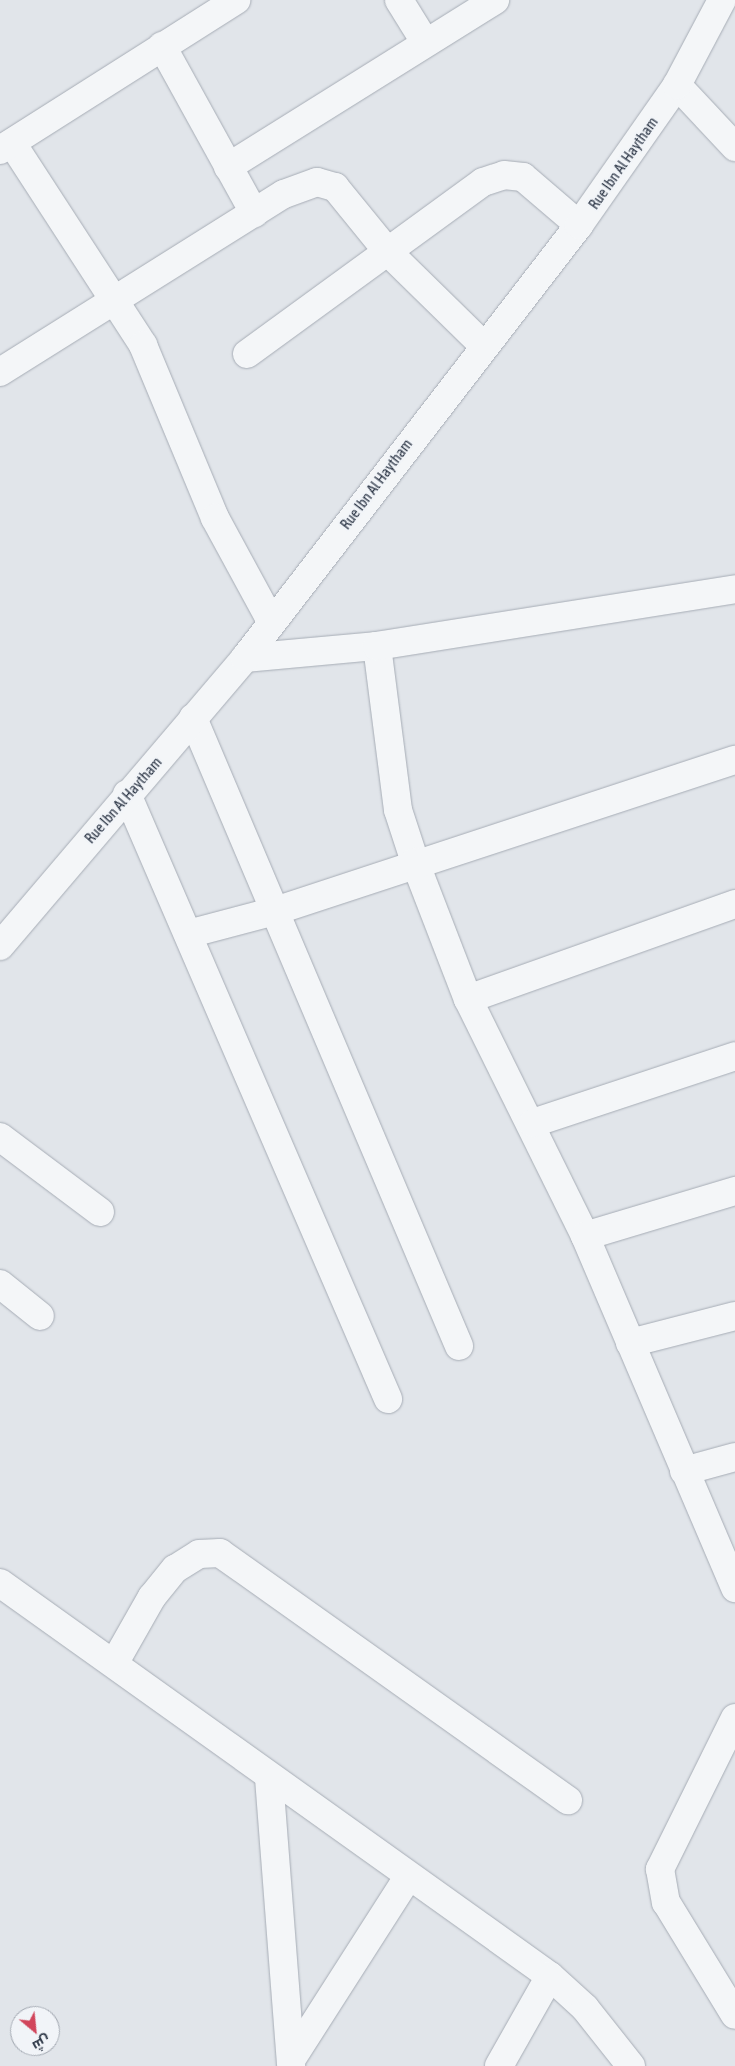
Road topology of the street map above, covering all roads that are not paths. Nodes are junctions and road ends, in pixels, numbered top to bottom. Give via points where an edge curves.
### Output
1 (236, 0) edge
2 (399, 0) edge
3 (495, 0) edge
4 (722, 0) edge
5 (425, 42) junction
6 (162, 46) junction
7 (677, 85) junction
8 (6, 146) edge
9 (735, 147) edge
10 (228, 167) junction
11 (254, 213) junction
12 (579, 225) junction
13 (388, 252) junction
14 (114, 301) junction
15 (483, 344) junction
16 (247, 354) dead end
17 (0, 372) edge
18 (735, 589) edge
19 (271, 621) junction
20 (376, 646) junction
21 (245, 658) junction
22 (193, 718) junction
23 (735, 760) edge
24 (128, 794) junction
25 (415, 862) junction
26 (735, 904) edge
27 (275, 911) junction
28 (188, 934) junction
29 (0, 946) edge
30 (468, 998) junction
31 (735, 1056) edge
32 (533, 1123) junction
33 (0, 1137) edge
34 (735, 1191) edge
35 (100, 1212) dead end
36 (585, 1236) junction
37 (0, 1284) edge
38 (40, 1316) dead end
39 (735, 1316) edge
40 (630, 1343) junction
41 (460, 1346) dead end
42 (388, 1399) dead end
43 (735, 1457) edge
44 (684, 1471) junction
45 (0, 1583) edge
46 (735, 1588) edge
47 (115, 1662) junction
48 (735, 1718) edge
49 (268, 1778) junction
50 (568, 1800) dead end
51 (408, 1877) junction
52 (550, 1976) junction
53 (735, 2014) edge
54 (291, 2063) edge
55 (499, 2066) edge
56 (631, 2066) edge

1 - 6 street
2 - 5 street
3 - 5 street
4 - 7 street, Rue Ibn Al Haytham
5 - 10 street
6 - 8 street
6 - 10 street
7 - 9 street
7 - 12 street, Rue Ibn Al Haytham
8 - 14 street
10 - 11 street
11 - 13 street via 284,194 317,182 335,187
11 - 14 street
12 - 13 street via 523,177 504,175 482,182
12 - 15 street, Rue Ibn Al Haytham
13 - 15 street
13 - 16 street
14 - 17 street
14 - 19 street via 143,345 215,518
15 - 19 street, Rue Ibn Al Haytham
18 - 20 street
19 - 21 street, Rue Ibn Al Haytham
20 - 21 street
20 - 25 street via 398,810
21 - 22 street, Rue Ibn Al Haytham
22 - 24 street, Rue Ibn Al Haytham
22 - 27 street
23 - 25 street
24 - 28 street
24 - 29 street, Rue Ibn Al Haytham
25 - 27 street
25 - 30 street
26 - 30 street
27 - 28 street
27 - 41 street
28 - 42 street
30 - 32 street
31 - 32 street
32 - 36 street
33 - 35 street
34 - 36 street
36 - 40 street
37 - 38 street
39 - 40 street
40 - 44 street
43 - 44 street
44 - 46 street
45 - 47 street
47 - 49 street
47 - 50 street via 152,1596 175,1570 199,1554 220,1553
48 - 53 street via 660,1869 666,1902
49 - 51 street
49 - 54 street
51 - 52 street
51 - 54 street
52 - 55 street
52 - 56 street via 585,2008

